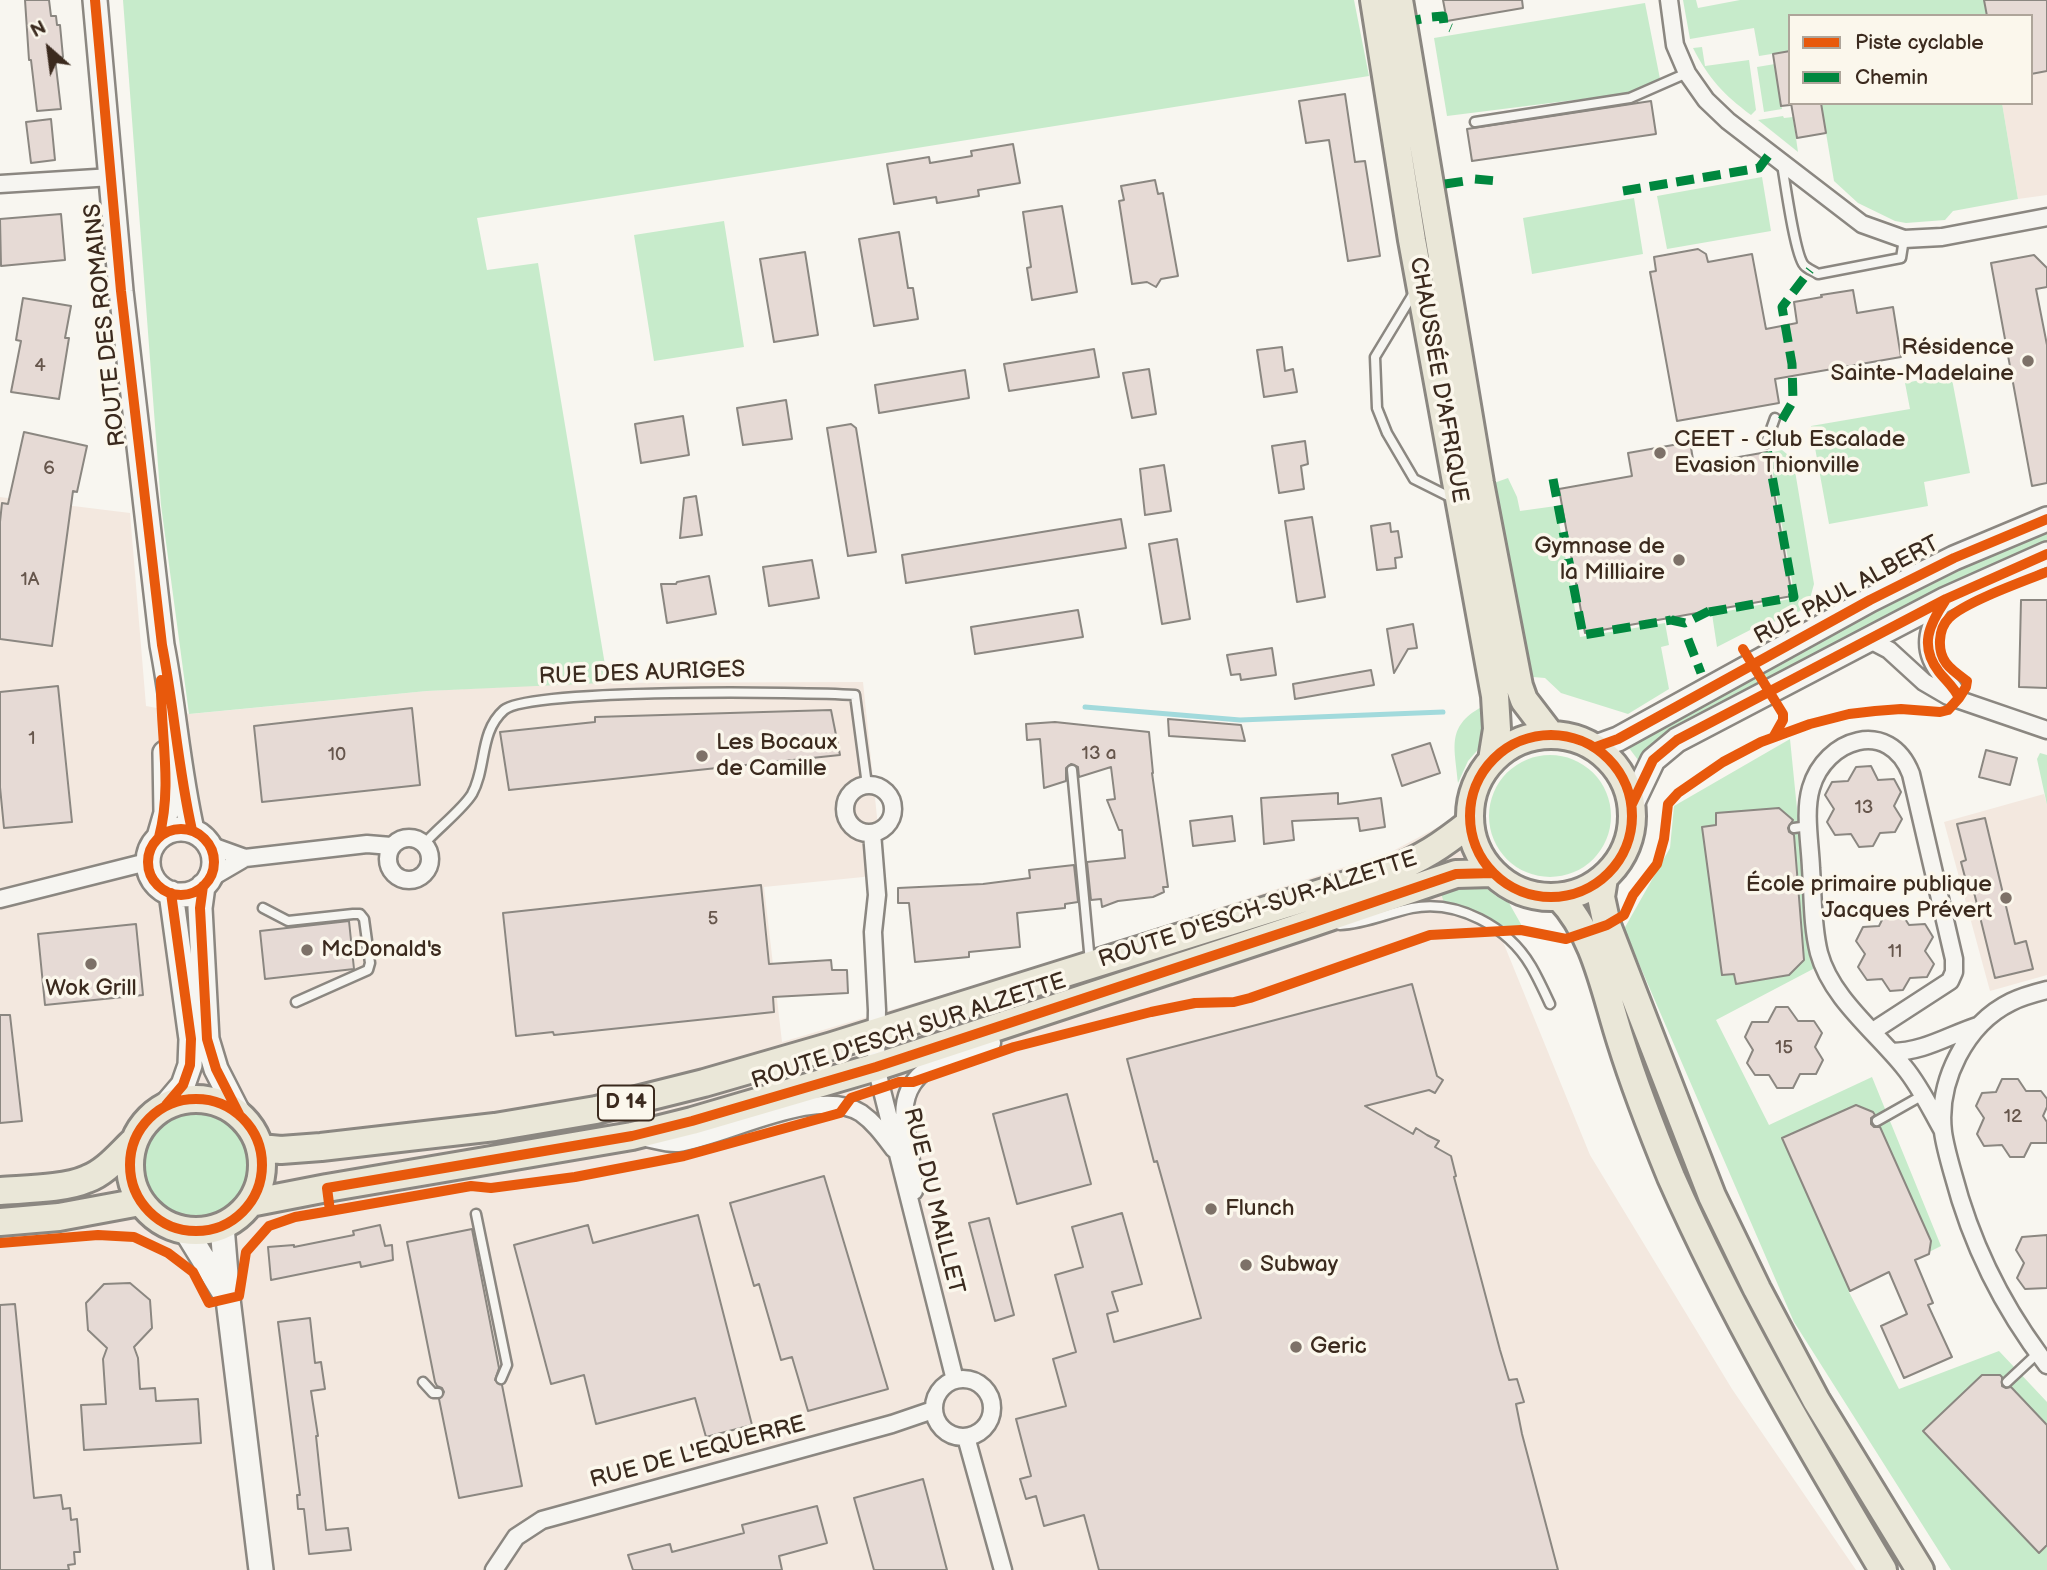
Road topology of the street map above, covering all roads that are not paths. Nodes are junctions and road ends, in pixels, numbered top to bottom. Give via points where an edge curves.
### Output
1 (94, 0) edge
2 (1374, 0) edge
3 (1399, 0) edge
4 (1669, 0) edge
5 (1687, 73) junction
6 (1475, 122) dead end
7 (1782, 161) junction
8 (112, 177) junction
9 (0, 184) edge
10 (2047, 217) edge
11 (1904, 239) junction
12 (1420, 283) junction
13 (1775, 418) dead end
14 (1766, 443) dead end
15 (1460, 502) junction
16 (2047, 519) edge
17 (2047, 554) edge
18 (1946, 599) junction
19 (1868, 639) junction
20 (162, 645) junction
21 (1959, 698) junction
22 (2047, 730) edge
23 (1550, 734) junction
24 (1596, 747) junction
25 (1492, 760) junction
26 (1072, 770) dead end
27 (867, 785) junction
28 (1632, 804) junction
29 (1470, 822) junction
30 (872, 833) junction
31 (159, 836) junction
32 (201, 838) junction
33 (424, 844) junction
34 (391, 846) junction
35 (245, 858) junction
36 (147, 862) junction
37 (1493, 873) junction
38 (1604, 878) junction
39 (206, 882) junction
40 (171, 894) junction
41 (1559, 897) junction
42 (0, 899) edge
43 (263, 908) dead end
44 (1312, 923) junction
45 (1091, 965) junction
46 (2047, 990) edge
47 (296, 1002) dead end
48 (1073, 1002) junction
49 (1550, 1004) dead end
50 (1980, 1025) junction
51 (877, 1031) junction
52 (1873, 1031) junction
53 (1891, 1052) junction
54 (876, 1067) junction
55 (1923, 1095) junction
56 (166, 1105) junction
57 (240, 1116) junction
58 (1877, 1121) dead end
59 (1943, 1131) junction
60 (632, 1136) junction
61 (134, 1141) junction
62 (260, 1148) junction
63 (900, 1157) junction
64 (0, 1191) edge
65 (141, 1202) junction
66 (250, 1203) junction
67 (476, 1214) dead end
68 (914, 1214) junction
69 (0, 1222) edge
70 (222, 1226) junction
71 (186, 1231) junction
72 (228, 1298) junction
73 (2042, 1359) edge
74 (500, 1378) dead end
75 (954, 1380) junction
76 (423, 1382) dead end
77 (2007, 1382) dead end
78 (438, 1393) dead end
79 (933, 1410) junction
80 (966, 1437) junction
81 (261, 1570) edge
82 (494, 1570) edge
83 (1003, 1570) edge
84 (1883, 1570) edge
85 (1920, 1570) edge

1 - 8 street, ROUTE DES ROMAINS
2 - 12 main road, CHAUSSÉE D'AFRIQUE
3 - 23 main road, CHAUSSÉE D'AFRIQUE via 1519,686
4 - 5 street via 1675,45
5 - 6 lane via 1630,97
5 - 7 street via 1728,121
7 - 11 street via 1861,224
7 - 11 lane via 1798,250 1802,264 1810,270 1818,274 1901,258
8 - 9 street
8 - 20 street, ROUTE DES ROMAINS
10 - 11 street via 1942,237
12 - 15 main road, CHAUSSÉE D'AFRIQUE
12 - 15 lane via 1375,357 1377,408 1414,479
13 - 14 lane
15 - 25 main road, CHAUSSÉE D'AFRIQUE via 1495,696 1497,729
16 - 24 street, RUE PAUL ALBERT via 1870,600
17 - 18 street
18 - 19 street
18 - 21 street via 1928,629 1929,652
19 - 21 street via 1889,649 1937,690
19 - 28 street via 1677,740 1653,760
20 - 31 street, ROUTE DES ROMAINS via 167,772 166,813
20 - 32 street, ROUTE DES ROMAINS via 182,780
21 - 22 street
23 - 24 main road via 1567,735
23 - 25 main road via 1518,741
24 - 28 main road via 1618,768
25 - 29 main road via 1474,789
26 - 45 lane
27 - 30 street via 889,795 893,811 887,826
27 - 30 street via 852,791 845,813 852,827
27 - 33 lane, RUE DES AURIGES via 855,695 751,693 526,701 505,709 491,727 472,794
28 - 38 main road via 1628,844
29 - 37 main road via 1477,850
29 - 45 main road, ROUTE D'ESCH-SUR-ALZETTE / D 14 via 1429,854 1388,872
30 - 51 street
31 - 32 street via 180,828
31 - 36 street, ROUTE DES ROMAINS
32 - 35 street
32 - 39 street, ROUTE DES ROMAINS via 214,856
33 - 34 street via 411,837
33 - 34 street via 430,856 428,869 411,880 398,878 389,867
34 - 35 street via 367,844
35 - 39 street
36 - 40 street via 154,882
36 - 42 street
37 - 41 main road via 1521,891
37 - 44 main road, ROUTE D'ESCH SUR ALZETTE / D 14 via 1456,874
38 - 41 main road
38 - 85 main road via 1601,897 1608,925 1712,1196 1816,1400
39 - 40 street via 194,892
39 - 57 street, ROUTE DES ROMAINS via 200,908 207,1039 216,1069
40 - 56 street via 191,1039 183,1085
41 - 84 main road via 1586,933 1671,1176 1731,1300
43 - 47 lane via 288,921 353,914 364,919 368,970
44 - 48 main road, ROUTE D'ESCH SUR ALZETTE / D 14
44 - 49 lane via 1355,924 1429,906 1465,913 1488,923 1522,953
45 - 51 main road, ROUTE D'ESCH-SUR-ALZETTE / D 14
46 - 50 street via 2010,1002
48 - 54 main road, ROUTE D'ESCH SUR ALZETTE / D 14
48 - 68 street via 995,1041 932,1064 913,1082 904,1117 914,1170
50 - 53 street via 1924,1048
50 - 59 street via 1951,1072
51 - 54 street, RUE DU MAILLET
51 - 62 main road, ROUTE D'ESCH-SUR-ALZETTE / D 14 via 596,1110 321,1147
52 - 52 street via 1950,981 1954,959 1911,774 1898,751 1870,740 1841,748 1818,772 1801,827 1820,956 1844,999
52 - 53 street
53 - 55 street
54 - 60 main road, ROUTE D'ESCH SUR ALZETTE / D 14
54 - 63 street, RUE DU MAILLET
55 - 58 lane
55 - 59 street
56 - 57 main road via 191,1098 218,1102
56 - 61 main road via 146,1120
57 - 62 main road via 253,1130
59 - 73 street via 1961,1203 1987,1267
60 - 63 street via 676,1143 832,1103 859,1112 873,1123
60 - 66 main road, ROUTE D'ESCH SUR ALZETTE / D 14
61 - 64 main road via 87,1180
61 - 65 main road via 131,1183
62 - 66 main road via 259,1186
63 - 68 street, RUE DU MAILLET
65 - 69 main road
65 - 71 main road via 160,1222
66 - 70 main road
67 - 74 lane via 507,1365
68 - 75 street, RUE DU MAILLET
70 - 71 main road
70 - 72 street
71 - 72 street
72 - 81 street
73 - 77 lane
75 - 79 street via 938,1391
75 - 80 street via 979,1383 991,1402 986,1425
76 - 78 lane
79 - 80 street via 948,1433
79 - 82 street, RUE DE L'EQUERRE via 542,1520 516,1537
80 - 83 street

